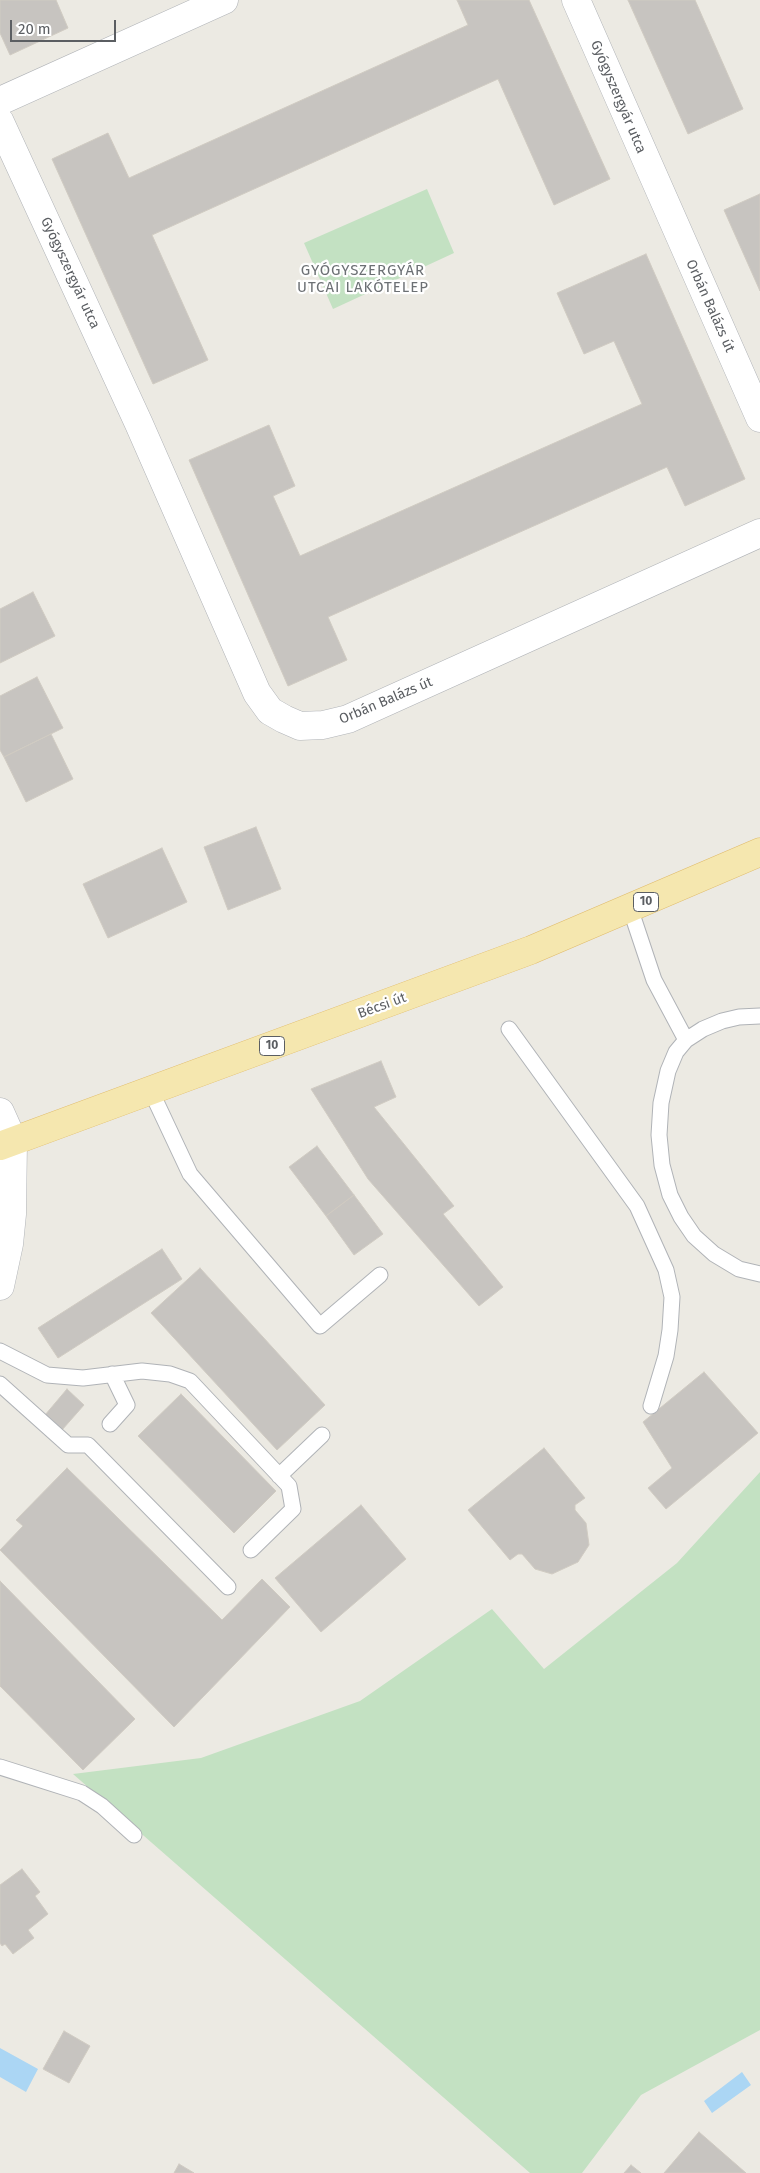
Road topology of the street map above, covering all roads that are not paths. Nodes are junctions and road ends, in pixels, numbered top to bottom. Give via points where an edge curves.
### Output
1 (224, 0) edge
2 (576, 0) edge
3 (0, 101) edge
4 (0, 122) edge
5 (660, 193) joint
6 (760, 418) edge
7 (139, 424) joint
8 (760, 533) edge
9 (760, 852) edge
10 (630, 908) junction
11 (760, 1016) edge
12 (508, 1029) dead end
13 (686, 1040) junction
14 (151, 1091) junction
15 (0, 1112) edge
16 (6, 1144) edge
17 (760, 1274) edge
18 (380, 1275) dead end
19 (0, 1286) edge
20 (0, 1351) edge
21 (112, 1374) junction
22 (0, 1384) edge
23 (651, 1406) dead end
24 (110, 1424) dead end
25 (322, 1435) dead end
26 (280, 1476) junction
27 (251, 1550) dead end
28 (228, 1587) dead end
29 (0, 1768) edge
30 (134, 1835) dead end

1 - 3 street
2 - 5 street, Gyógyszergyár utca
4 - 7 street, Gyógyszergyár utca
5 - 6 street, Orbán Balázs út
7 - 8 street, Orbán Balázs út via 257,692 270,711 300,726 348,719
9 - 10 main road, Bécsi út / 10
10 - 13 lane via 654,980
10 - 14 main road, Bécsi út / 10 via 480,970
11 - 13 lane via 722,1021
12 - 23 lane via 637,1206 666,1270 672,1297 670,1330
13 - 17 lane via 676,1052 668,1071 661,1103 659,1135 662,1165 670,1194 694,1236 714,1254 739,1269
14 - 16 main road, Bécsi út / 10
14 - 18 lane via 190,1174 320,1326
15 - 16 street
16 - 19 street via 12,1214
20 - 21 lane via 47,1375 83,1378
21 - 24 lane via 127,1405
21 - 26 lane via 142,1371 170,1374 190,1381
22 - 28 lane via 68,1445 88,1445
25 - 26 lane
26 - 27 lane via 289,1486 293,1509
29 - 30 lane via 82,1794 102,1806

